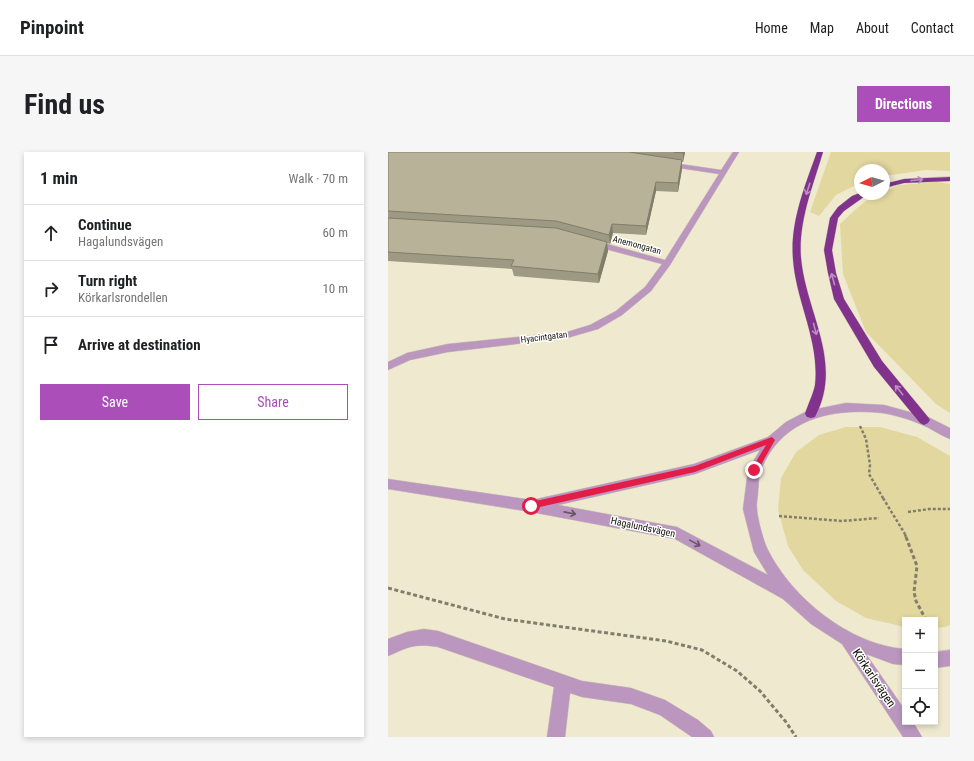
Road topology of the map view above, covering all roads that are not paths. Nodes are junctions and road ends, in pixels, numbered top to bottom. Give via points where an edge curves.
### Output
1 (736, 152) edge
2 (820, 152) edge
3 (657, 162) edge
4 (724, 173) junction
5 (950, 179) edge
6 (890, 184) edge
7 (854, 199) edge
8 (587, 242) edge
9 (667, 263) junction
10 (388, 366) edge
11 (812, 414) junction
12 (924, 420) junction
13 (950, 434) edge
14 (772, 440) junction
15 (388, 484) edge
16 (531, 506) junction
17 (789, 595) junction
18 (847, 639) junction
19 (388, 648) edge
20 (902, 657) edge
21 (950, 658) edge
22 (938, 660) edge
23 (563, 682) junction
24 (556, 737) edge
25 (705, 737) edge
26 (913, 737) edge

1 - 4 street, Hyacintgatan
2 -> 11 highway via 802,210 797,238 797,260 820,354 820,385
3 - 4 street
4 - 9 street, Hyacintgatan
6 -> 5 highway via 904,181
12 -> 7 highway via 878,364 839,299 828,250 830,233 834,218
8 - 9 street, Anemongatan
9 - 10 street, Hyacintgatan via 648,289 619,313 594,327 567,335 448,348 407,357
11 - 12 street via 846,407 884,409
11 - 14 street via 790,425
12 - 13 street
14 - 16 street, Hagalundsvägen via 695,469
14 - 17 street via 754,470 750,508 761,552
15 - 16 street, Hagalundsvägen
16 -> 17 street, Hagalundsvägen via 677,533
17 - 18 street via 816,619
18 - 20 street via 893,656
18 - 26 street, Körkarlsvägen
19 - 23 street via 412,637 423,636
21 - 22 street
23 - 24 street
23 - 25 street via 582,689 631,696 665,708

